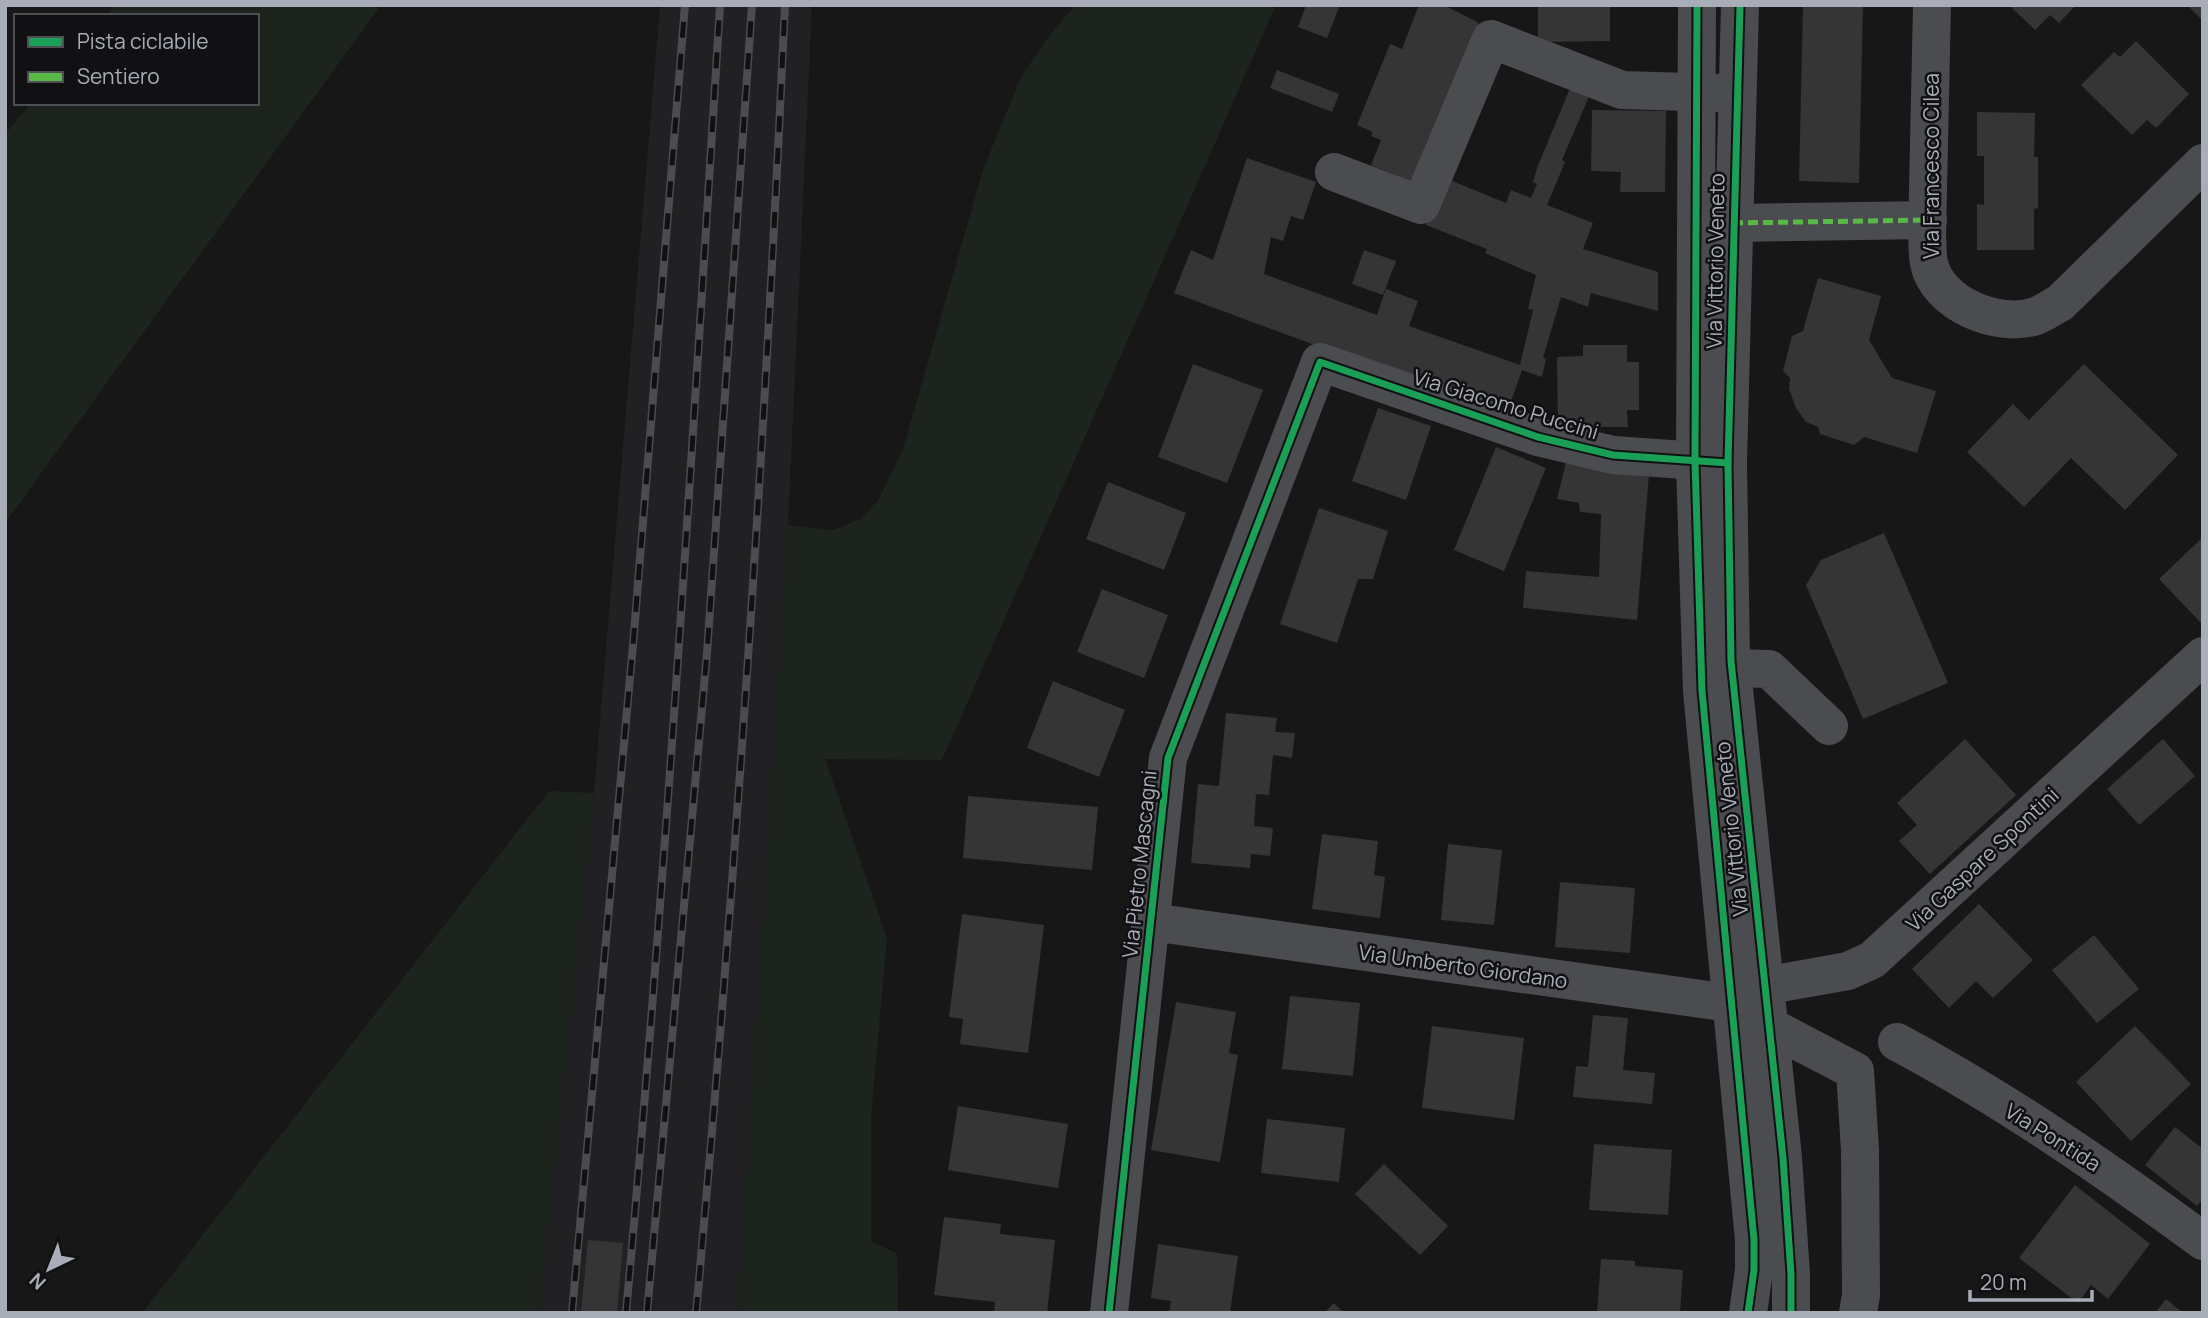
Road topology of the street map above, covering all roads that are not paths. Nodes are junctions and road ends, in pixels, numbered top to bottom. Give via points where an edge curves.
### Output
1 (1697, 5) edge
2 (1740, 5) edge
3 (1933, 5) edge
4 (1697, 92) junction
5 (1737, 94) junction
6 (2203, 163) edge
7 (1334, 172) dead end
8 (1928, 220) junction
9 (1733, 223) junction
10 (1320, 362) joint
11 (1712, 462) junction
12 (2203, 656) edge
13 (1732, 668) junction
14 (1829, 726) dead end
15 (1151, 922) junction
16 (1764, 986) junction
17 (1730, 1003) junction
18 (1769, 1026) junction
19 (1897, 1042) dead end
20 (2203, 1241) edge
21 (1109, 1313) edge
22 (1748, 1313) edge
23 (1791, 1313) edge
24 (1858, 1313) edge

1 - 4 street, Via Vittorio Veneto
2 - 5 street, Via Vittorio Veneto
3 - 8 street, Via Francesco Cilea
4 - 5 street
4 - 7 street via 1622,90 1491,39 1421,205
4 - 11 street, Via Vittorio Veneto
5 - 9 street, Via Vittorio Veneto
6 - 8 street, Via Francesco Cilea via 2060,303 2035,317 2000,319 1972,312 1943,290 1929,265
8 - 9 street
9 - 11 street, Via Vittorio Veneto
10 - 11 street, Via Giacomo Puccini via 1538,437 1613,455
10 - 15 street, Via Pietro Mascagni via 1168,758
11 - 13 street, Via Vittorio Veneto
11 - 17 street, Via Vittorio Veneto via 1702,691
12 - 16 street, Via Gaspare Spontini via 1871,960 1837,974
13 - 14 street via 1769,669
13 - 16 street, Via Vittorio Veneto
15 - 17 street, Via Umberto Giordano
15 - 21 street, Via Pietro Mascagni
16 - 17 street, Via Gaspare Spontini
16 - 18 street, Via Vittorio Veneto
17 - 18 street, Via Umberto Giordano
17 - 22 street, Via Vittorio Veneto via 1754,1240
18 - 23 street, Via Vittorio Veneto via 1783,1158
18 - 24 street, Via Umberto Giordano via 1855,1070 1860,1150
19 - 20 street, Via Pontida via 2107,1170

